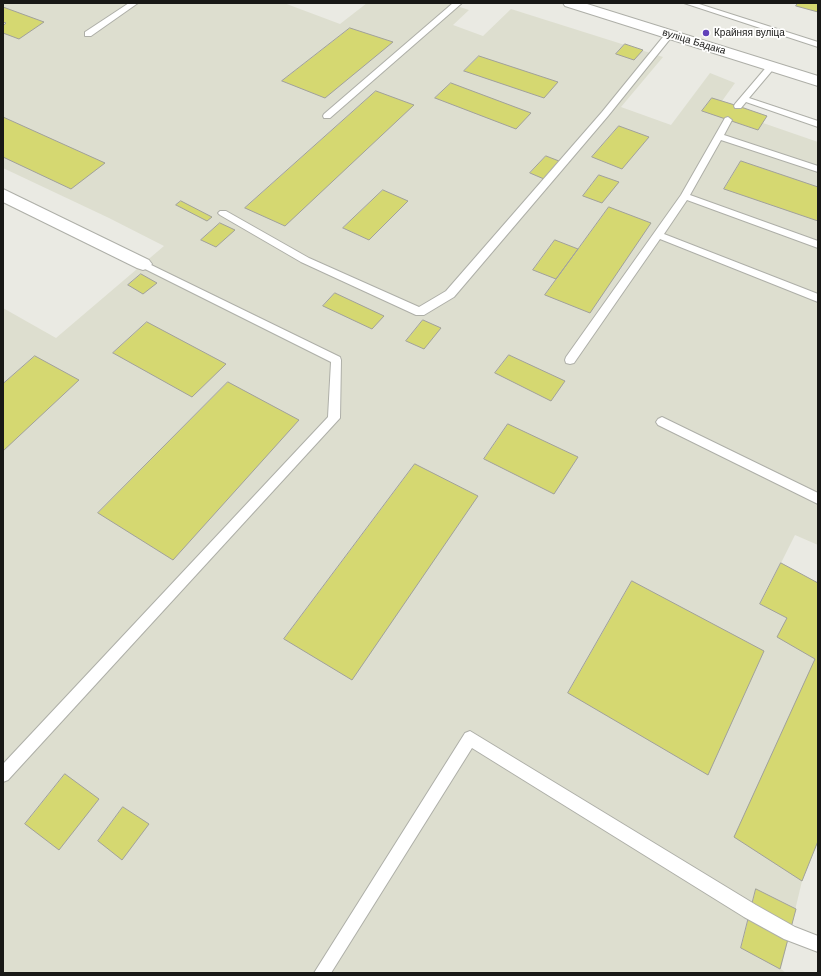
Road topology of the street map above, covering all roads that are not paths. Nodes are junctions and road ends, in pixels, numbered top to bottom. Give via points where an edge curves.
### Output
1 (134, 3) edge
2 (458, 3) edge
3 (570, 3) edge
4 (688, 3) edge
5 (88, 34) dead end
6 (670, 34) junction
7 (818, 45) edge
8 (772, 66) junction
9 (818, 81) edge
10 (327, 116) dead end
11 (728, 120) dead end
12 (818, 124) edge
13 (718, 136) junction
14 (818, 170) edge
15 (3, 195) edge
16 (685, 196) junction
17 (223, 214) dead end
18 (658, 235) junction
19 (818, 245) edge
20 (143, 264) joint
21 (818, 298) edge
22 (570, 360) dead end
23 (662, 422) dead end
24 (818, 499) edge
25 (3, 776) edge
26 (818, 944) edge
27 (322, 973) edge

1 - 5 lane
2 - 10 lane
3 - 6 main road, вуліца Бадака
4 - 7 lane
6 - 8 main road, вуліца Бадака
6 - 17 lane via 606,114 450,294 420,312 305,260
8 - 9 main road, вуліца Бадака
8 - 12 lane via 741,103
11 - 13 lane
13 - 14 lane
13 - 16 lane
15 - 20 main road
16 - 18 lane
16 - 19 lane
18 - 21 lane
18 - 22 lane
20 - 25 lane via 336,360 334,418
23 - 24 lane
26 - 27 lane via 790,933 750,911 470,738

